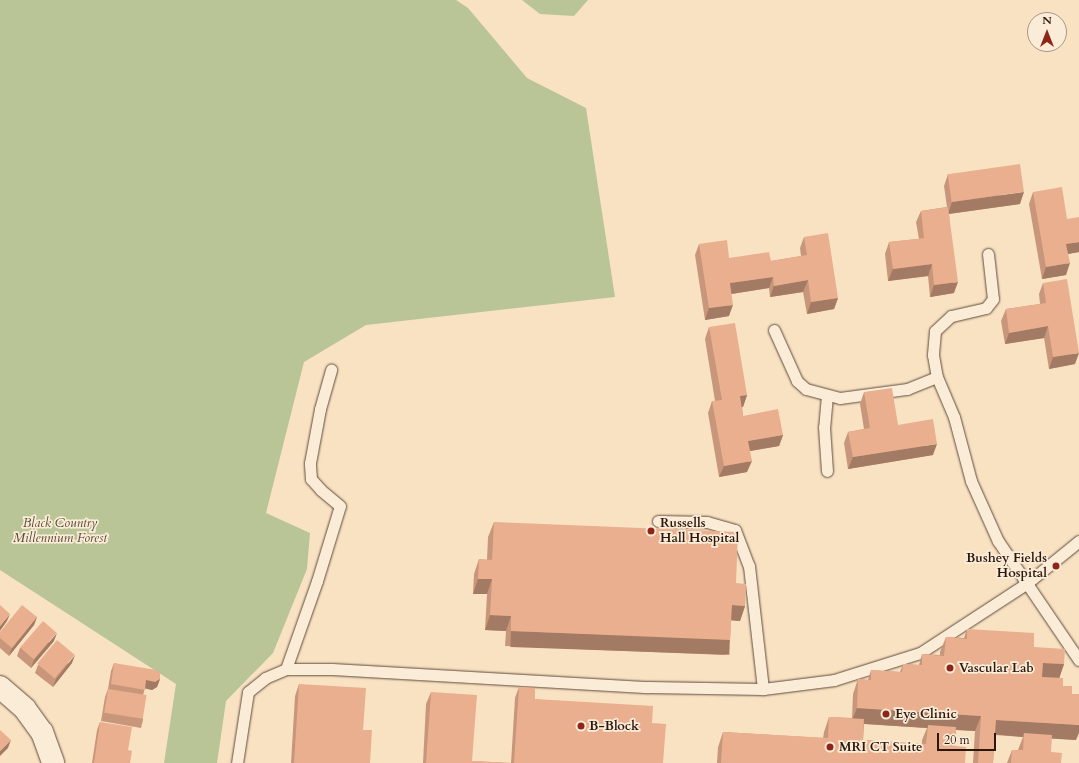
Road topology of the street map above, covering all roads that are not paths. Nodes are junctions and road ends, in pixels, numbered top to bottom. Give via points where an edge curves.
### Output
1 (988, 254) dead end
2 (774, 330) dead end
3 (331, 370) dead end
4 (937, 377) junction
5 (827, 394) junction
6 (828, 471) dead end
7 (658, 521) dead end
8 (1079, 541) edge
9 (1026, 584) junction
10 (1079, 660) edge
11 (286, 669) junction
12 (0, 687) edge
13 (763, 689) junction
14 (53, 763) edge
15 (238, 763) edge

1 - 4 lane via 993,299 986,308 951,316 935,331 933,355
2 - 5 lane via 797,381 806,389
3 - 11 lane via 320,409 310,463 312,479 340,506
4 - 5 lane via 907,389 840,398
4 - 9 lane via 954,417 971,481 998,541
5 - 6 lane via 824,427
7 - 13 lane via 707,522 734,530 749,566
8 - 9 lane
9 - 10 lane
9 - 13 lane via 920,653 834,680
11 - 13 lane via 332,669 648,687
11 - 15 lane via 266,678 248,692
12 - 14 street via 26,709 42,732

